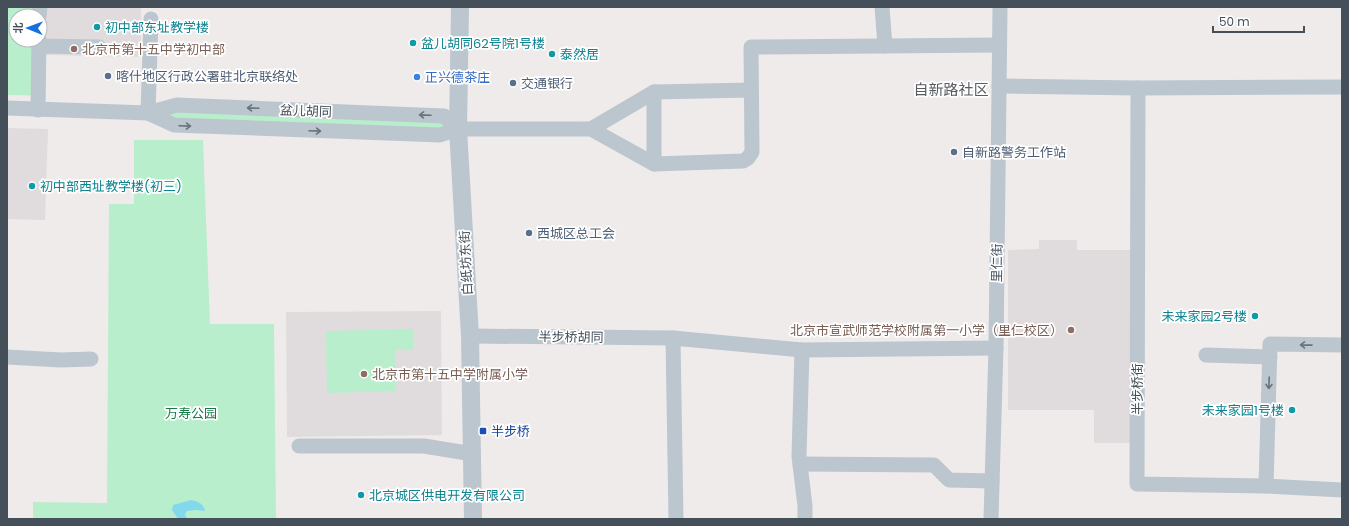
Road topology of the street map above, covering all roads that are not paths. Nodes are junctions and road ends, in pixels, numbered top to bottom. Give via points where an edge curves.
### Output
1 (460, 7) edge
2 (882, 7) edge
3 (1000, 7) edge
4 (152, 19) dead end
5 (48, 44) edge
6 (999, 45) junction
7 (885, 46) junction
8 (99, 47) dead end
9 (39, 48) edge
10 (999, 86) junction
11 (1342, 87) edge
12 (1138, 88) junction
13 (751, 90) junction
14 (654, 92) junction
15 (7, 108) edge
16 (38, 110) junction
17 (148, 113) junction
18 (591, 129) junction
19 (458, 130) junction
20 (654, 164) junction
21 (470, 336) junction
22 (673, 338) junction
23 (1342, 345) edge
24 (996, 348) junction
25 (802, 350) junction
26 (1206, 355) dead end
27 (7, 357) edge
28 (1270, 357) junction
29 (90, 359) dead end
30 (298, 446) dead end
31 (473, 454) junction
32 (800, 464) junction
33 (992, 481) junction
34 (1266, 486) junction
35 (1342, 490) edge
36 (473, 519) edge
37 (676, 519) edge
38 (805, 519) edge
39 (991, 519) edge

1 - 19 street, 白纸坊东街
2 - 7 street
3 - 6 street, 里仁街
4 - 17 street
5 - 8 street
6 - 7 street
6 - 10 street, 里仁街
7 - 13 street via 751,47
9 - 16 street
10 - 12 street
10 - 24 street, 里仁街
11 - 12 street
12 - 34 street, 半步桥街 via 1137,484
13 - 14 street
13 - 20 street via 752,152 748,158 743,161
14 - 18 street
14 - 20 street
15 - 16 street, 盆儿胡同
16 - 17 street, 盆儿胡同
17 -> 19 street, 盆儿胡同 via 174,125 440,135
19 -> 17 street, 盆儿胡同 via 444,116 177,105
18 - 19 street, 盆儿胡同
18 - 20 street
19 - 21 street, 白纸坊东街
21 - 22 street, 半步桥胡同
21 - 31 street, 白纸坊东街
22 - 25 street, 半步桥胡同
22 - 37 street
23 -> 28 street via 1270,344
24 - 25 street, 半步桥胡同
24 - 33 street, 里仁街
25 - 32 street
26 - 28 street
27 - 29 street
28 -> 34 street
30 - 31 street via 424,446
31 - 36 street, 白纸坊东街
32 - 33 street via 934,465 949,480
32 - 38 street
33 - 39 street, 里仁街
34 - 35 street, 半步桥街

